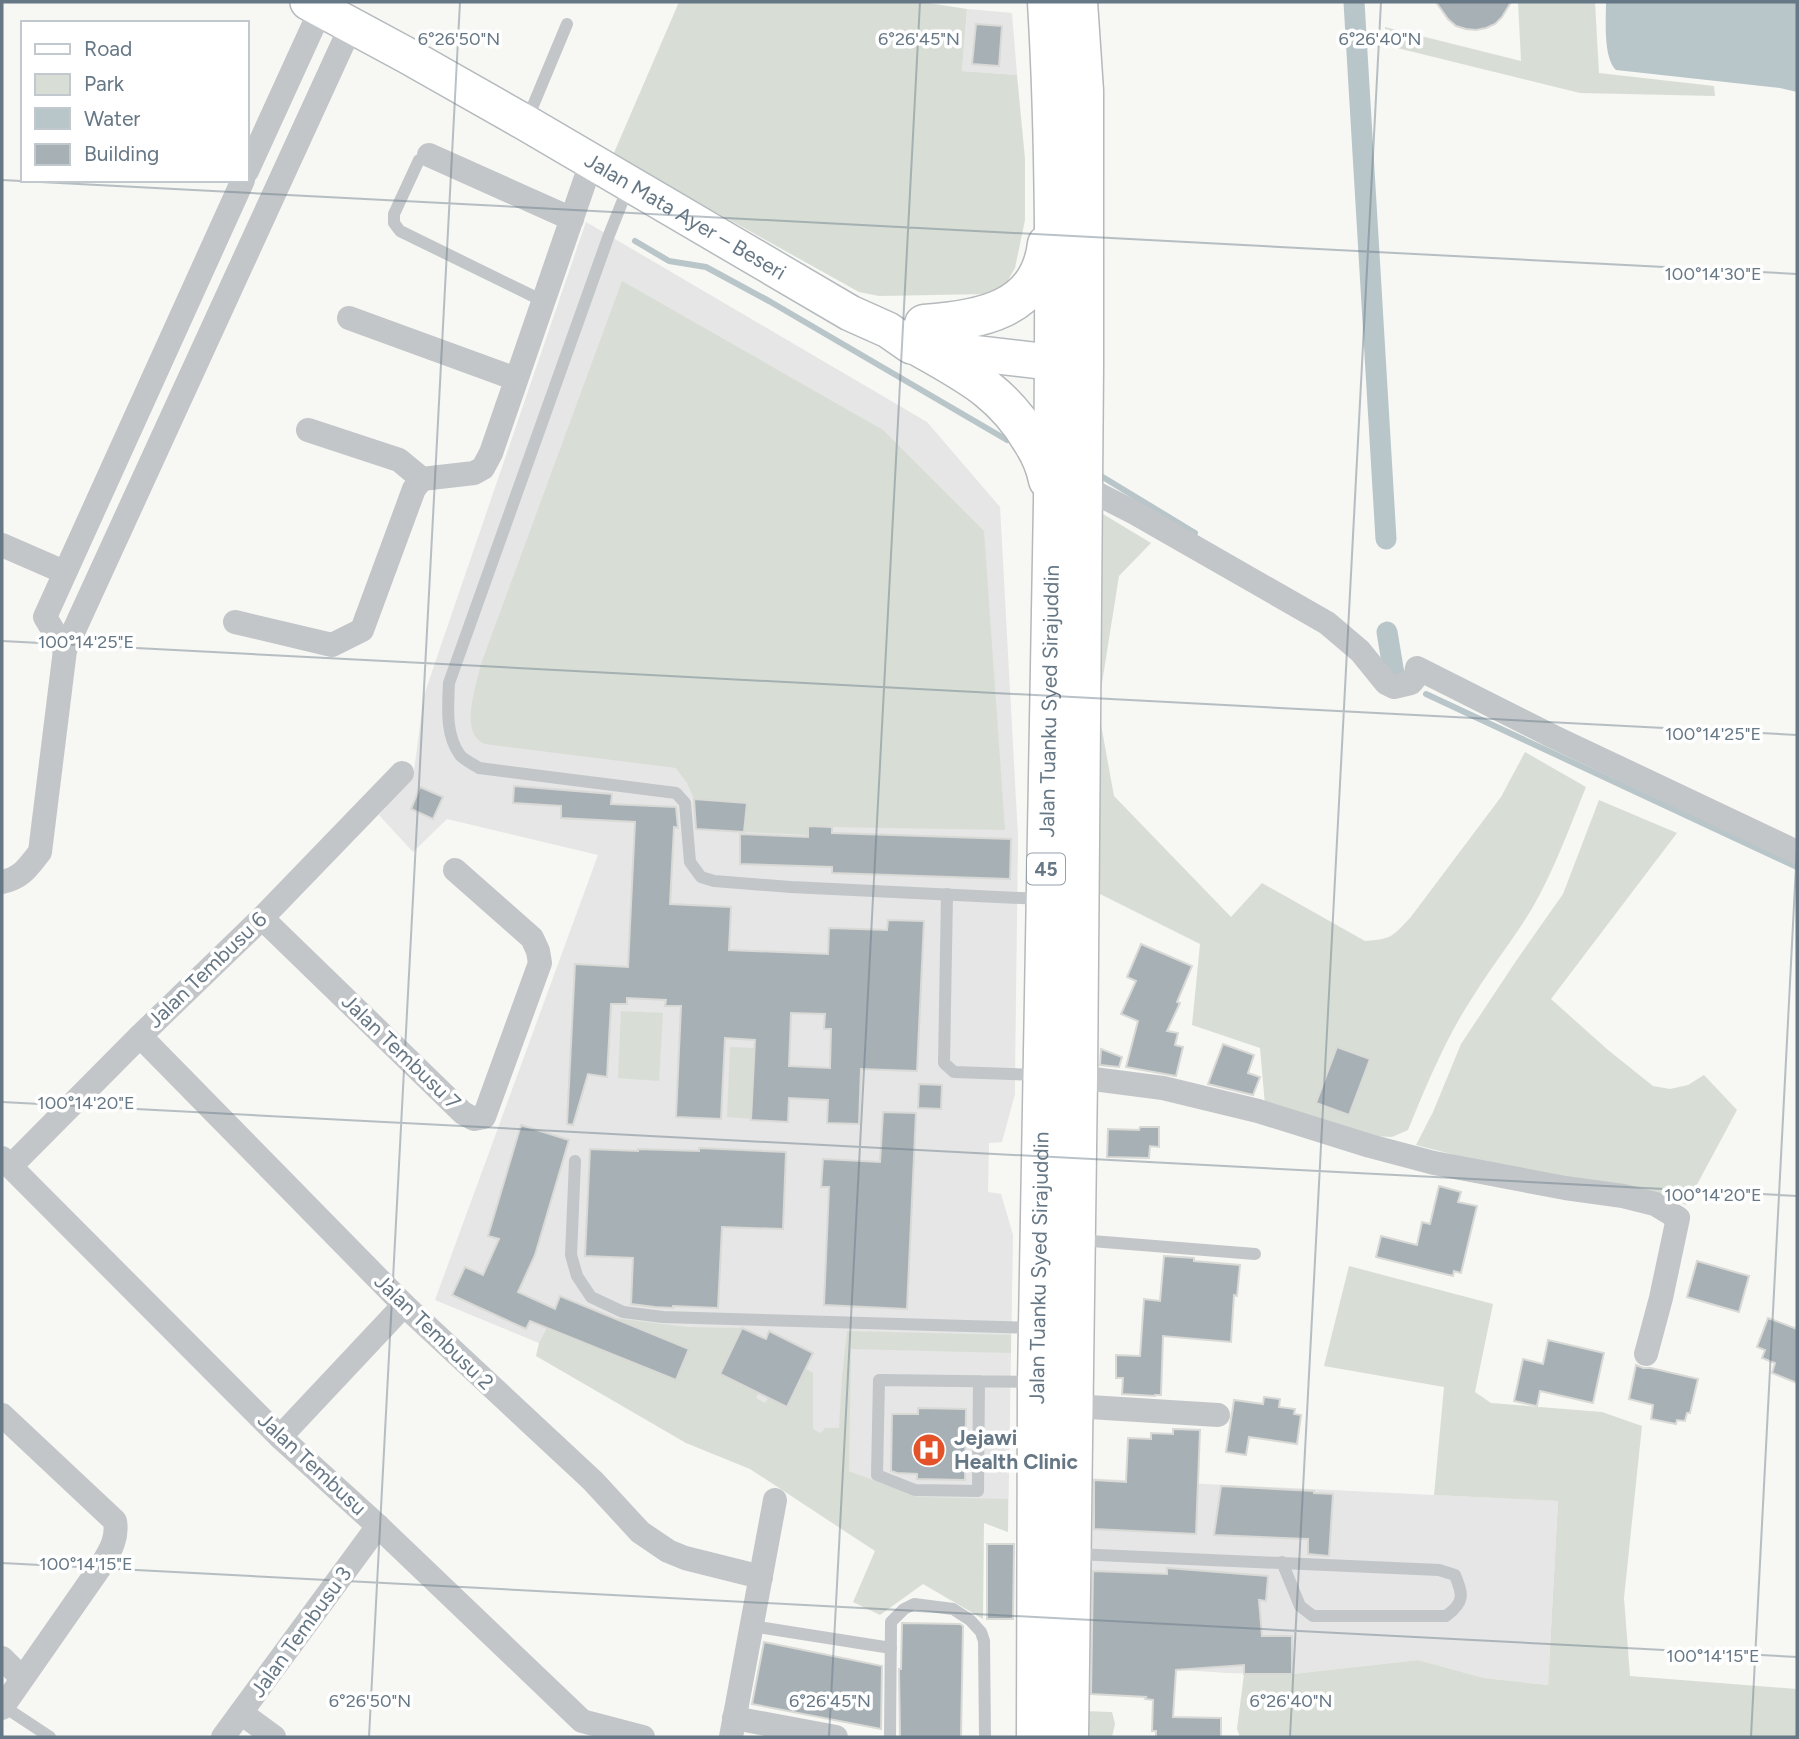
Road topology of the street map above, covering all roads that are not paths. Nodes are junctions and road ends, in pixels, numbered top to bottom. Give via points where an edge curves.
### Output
1 (1047, 2) edge
2 (1078, 2) edge
3 (314, 5) edge
4 (567, 24) dead end
5 (351, 26) junction
6 (526, 123) junction
7 (429, 155) joint
8 (591, 163) junction
9 (248, 169) edge
10 (242, 182) edge
11 (1054, 184) junction
12 (628, 185) junction
13 (572, 219) junction
14 (544, 301) junction
15 (349, 318) dead end
16 (911, 334) junction
17 (1069, 354) junction
18 (516, 379) junction
19 (307, 429) dead end
20 (422, 479) junction
21 (1068, 494) junction
22 (2, 545) edge
23 (64, 572) junction
24 (235, 621) dead end
25 (65, 650) junction
26 (402, 773) dead end
27 (1797, 852) edge
28 (455, 870) dead end
29 (2, 882) edge
30 (947, 894) junction
31 (1045, 899) junction
32 (262, 918) junction
33 (140, 1036) junction
34 (1060, 1076) junction
35 (575, 1161) dead end
36 (6, 1162) edge
37 (1075, 1240) junction
38 (1255, 1254) dead end
39 (404, 1305) junction
40 (1038, 1328) junction
41 (1646, 1354) dead end
42 (979, 1381) junction
43 (1037, 1382) junction
44 (1073, 1406) junction
45 (2, 1415) edge
46 (1219, 1415) dead end
47 (280, 1437) junction
48 (775, 1500) dead end
49 (378, 1526) junction
50 (1071, 1553) junction
51 (1282, 1562) junction
52 (761, 1577) junction
53 (752, 1626) junction
54 (891, 1648) junction
55 (2, 1658) edge
56 (22, 1678) junction
57 (2, 1707) edge
58 (241, 1713) junction
59 (732, 1727) edge
60 (50, 1737) edge
61 (223, 1737) edge
62 (274, 1737) edge
63 (643, 1737) edge
64 (836, 1737) edge
65 (890, 1737) edge
66 (985, 1737) edge
67 (1036, 1737) edge
68 (1069, 1737) edge

1 - 11 highway, Jalan Tuanku Syed Sirajuddin / 45
2 - 17 highway, Jalan Tuanku Syed Sirajuddin / 45 via 1084,91
3 - 5 main road, Jalan Mata Ayer – Beseri
3 - 9 street
4 - 6 lane
5 - 6 main road, Jalan Mata Ayer – Beseri
5 - 25 street
6 - 8 main road, Jalan Mata Ayer – Beseri
7 - 13 street
7 - 14 lane via 419,160 394,214 400,231
8 - 12 main road, Jalan Mata Ayer – Beseri
8 - 13 street
10 - 23 street
11 - 16 highway via 1045,257 1030,286 1000,311
11 - 17 highway, Jalan Tuanku Syed Sirajuddin / 45
12 - 16 main road, Jalan Mata Ayer – Beseri via 850,313
12 - 30 lane via 450,683 450,734 461,756 478,768 676,793 685,803 690,862 701,877 791,887
13 - 14 street
14 - 18 street
15 - 18 street
16 - 17 main road, Jalan Mata Ayer – Beseri
16 - 21 highway via 1002,400 1020,420 1046,469
17 - 21 highway, Jalan Tuanku Syed Sirajuddin / 45
18 - 20 street via 483,468
19 - 20 street via 399,460
20 - 24 street via 414,489 362,631 332,645
21 - 27 street via 1135,513 1327,623 1394,687 1411,683 1417,668
21 - 31 highway, Jalan Tuanku Syed Sirajuddin / 45
21 - 34 highway, Jalan Tuanku Syed Sirajuddin / 45
22 - 23 street
23 - 25 street via 45,617
25 - 29 street via 40,852 25,872
26 - 32 street, Jalan Tembusu 6
28 - 32 street, Jalan Tembusu 7 via 532,938 540,963 484,1117 474,1119 463,1113
30 - 31 lane
30 - 34 lane via 944,1063 954,1072
31 - 34 highway, Jalan Tuanku Syed Sirajuddin / 45
32 - 33 street, Jalan Tembusu 6
33 - 36 street, Jalan Tembusu 6
33 - 39 street, Jalan Tembusu 2
34 - 37 highway, Jalan Tuanku Syed Sirajuddin / 45
34 - 40 highway, Jalan Tuanku Syed Sirajuddin / 45
34 - 41 street via 1163,1088 1434,1163 1655,1203 1678,1218
35 - 40 lane via 571,1255 577,1276 591,1297 623,1312
36 - 47 street, Jalan Tembusu
37 - 38 lane
37 - 44 highway, Jalan Tuanku Syed Sirajuddin / 45
39 - 47 street
39 - 52 street, Jalan Tembusu 2 via 593,1481 640,1532 685,1558
40 - 43 highway, Jalan Tuanku Syed Sirajuddin / 45
42 - 42 lane via 879,1380 877,1475 915,1490 978,1490
42 - 43 lane
43 - 67 highway, Jalan Tuanku Syed Sirajuddin / 45
44 - 46 street
44 - 50 highway, Jalan Tuanku Syed Sirajuddin / 45
45 - 56 street via 115,1521 117,1531 101,1566
47 - 49 street, Jalan Tembusu
48 - 52 street
49 - 58 street, Jalan Tembusu 3
49 - 63 street, Jalan Tembusu via 582,1721
50 - 51 lane
50 - 68 highway, Jalan Tuanku Syed Sirajuddin / 45
51 - 51 lane via 1300,1606 1313,1616 1446,1616 1457,1608 1462,1591 1455,1575 1438,1570
52 - 53 street
53 - 54 lane
53 - 59 street
54 - 65 lane
54 - 66 lane via 891,1622 914,1604 953,1609 970,1620 984,1641
55 - 56 street
56 - 57 street
57 - 60 lane
58 - 61 street, Jalan Tembusu 3
58 - 62 street
59 - 64 street

